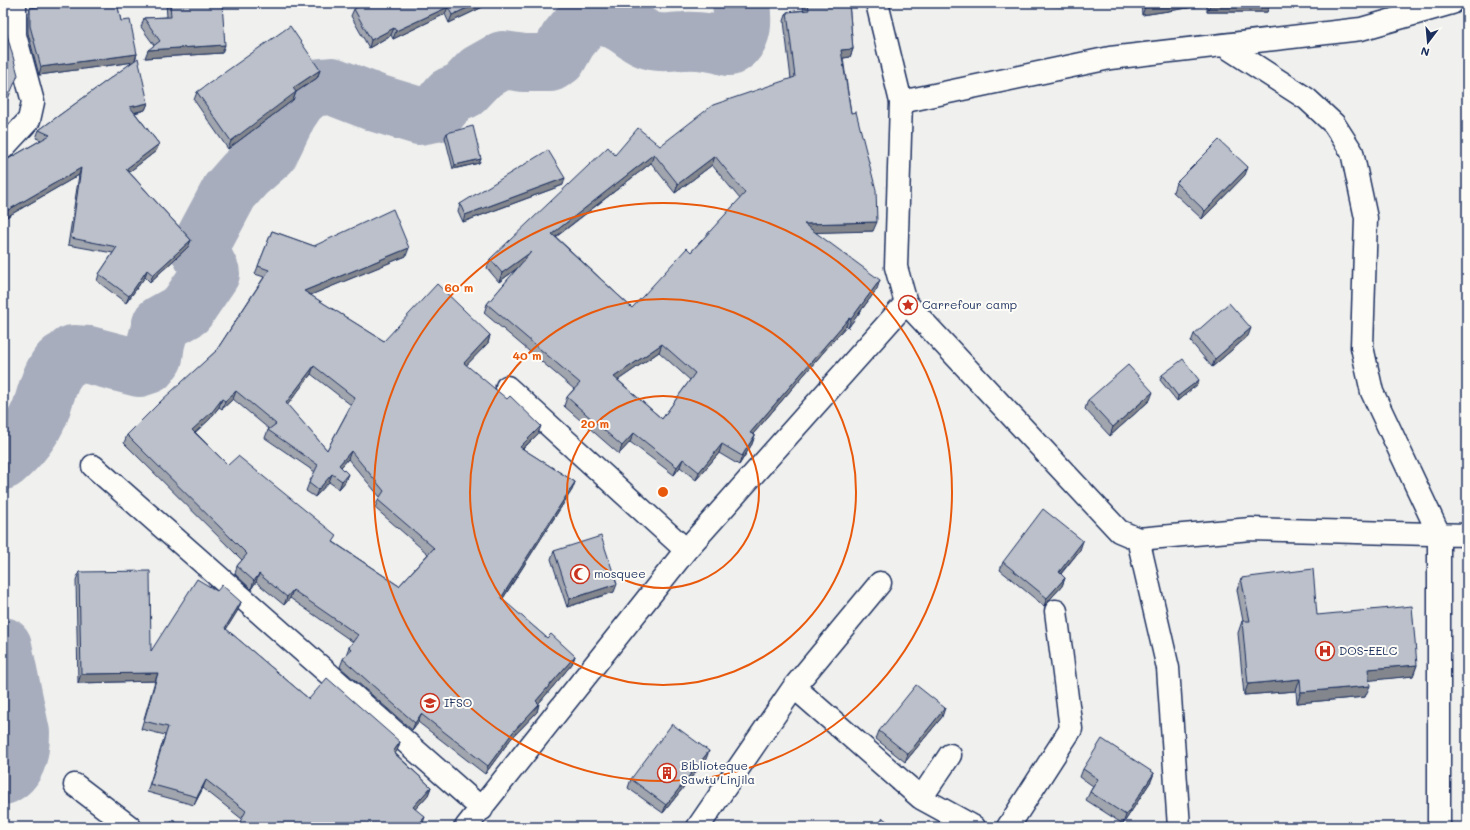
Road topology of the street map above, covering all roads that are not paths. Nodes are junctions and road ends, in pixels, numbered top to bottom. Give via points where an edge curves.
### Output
1 (15, 3) edge
2 (877, 3) edge
3 (1452, 3) edge
4 (1225, 46) junction
5 (900, 102) junction
6 (3, 148) edge
7 (906, 303) junction
8 (507, 387) dead end
9 (93, 466) dead end
10 (1439, 534) junction
11 (1467, 535) edge
12 (1138, 539) junction
13 (686, 550) junction
14 (880, 583) dead end
15 (1056, 611) dead end
16 (794, 687) junction
17 (950, 755) dead end
18 (75, 785) dead end
19 (921, 798) junction
20 (482, 809) junction
21 (130, 827) edge
22 (466, 827) edge
23 (698, 827) edge
24 (974, 827) edge
25 (1008, 827) edge
26 (1179, 827) edge
27 (1439, 827) edge

1 - 6 street via 15,35 33,102 29,120
2 - 5 street
3 - 4 street via 1361,29
4 - 5 street via 1110,58
4 - 10 street via 1307,99 1334,124 1352,152 1366,218 1362,347 1372,392
5 - 7 street via 896,267
7 - 12 street via 1119,531
7 - 13 street
8 - 13 street
9 - 20 street
10 - 11 street
10 - 12 street via 1251,529
10 - 27 street
12 - 26 street via 1168,668
13 - 20 street
14 - 16 street
15 - 25 street via 1071,729
16 - 19 street
16 - 23 street
17 - 19 street
18 - 21 street
19 - 24 street
20 - 22 street

